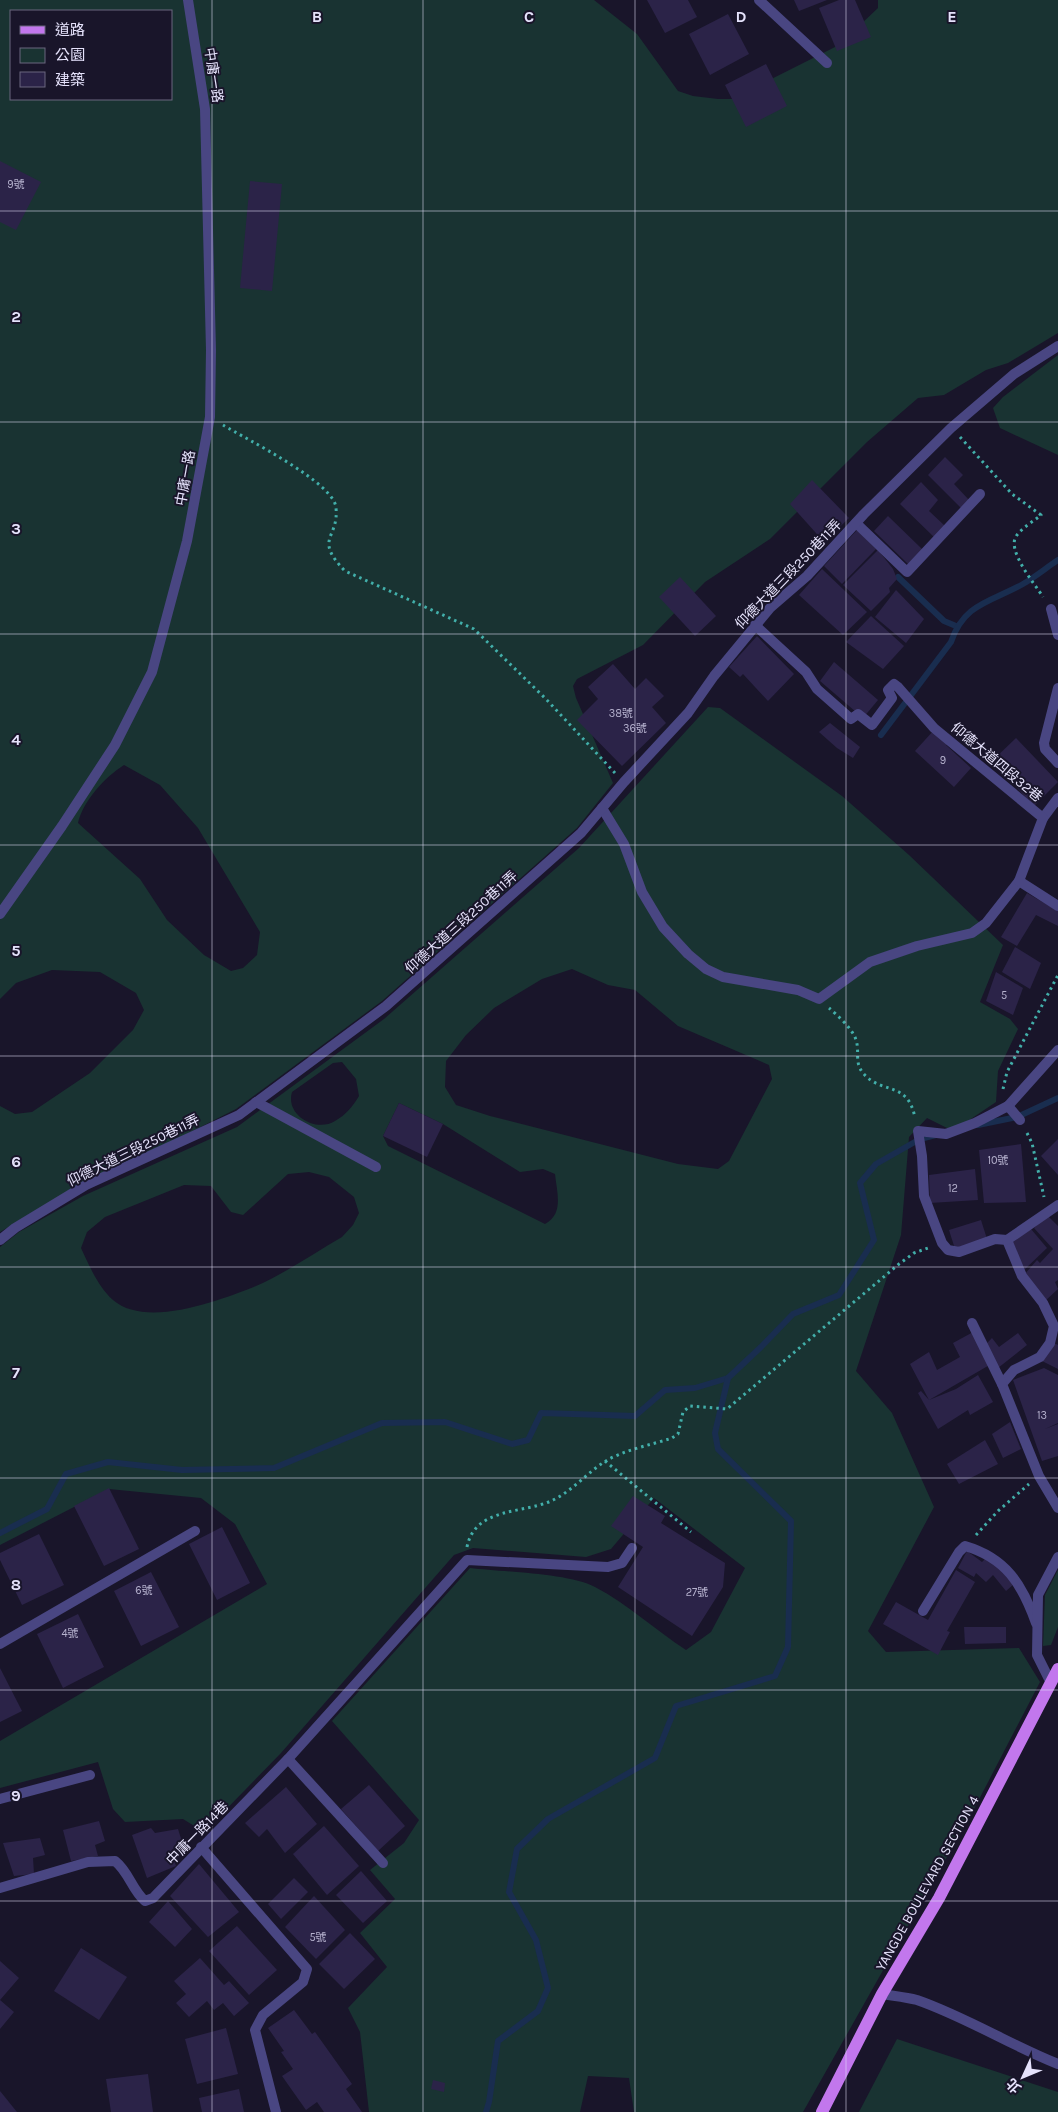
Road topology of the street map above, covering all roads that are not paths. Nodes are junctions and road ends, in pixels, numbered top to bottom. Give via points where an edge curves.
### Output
1 (188, 0) edge
2 (759, 0) edge
3 (827, 64) dead end
4 (1058, 346) edge
5 (980, 494) dead end
6 (856, 523) junction
7 (1051, 609) road end
8 (755, 625) junction
9 (1058, 635) edge
10 (1058, 688) edge
11 (1058, 763) edge
12 (1058, 798) edge
13 (602, 808) junction
14 (1043, 818) junction
15 (1019, 881) junction
16 (1058, 906) edge
17 (0, 914) edge
18 (1058, 1050) edge
19 (256, 1102) junction
20 (1010, 1108) junction
21 (1020, 1120) road end
22 (376, 1167) dead end
23 (1058, 1205) edge
24 (0, 1240) edge
25 (1007, 1240) junction
26 (972, 1323) dead end
27 (1002, 1384) junction
28 (1058, 1508) edge
29 (195, 1531) dead end
30 (632, 1548) dead end
31 (1058, 1557) edge
32 (923, 1611) dead end
33 (1036, 1623) junction
34 (0, 1644) edge
35 (1058, 1668) edge
36 (1051, 1683) junction
37 (288, 1759) junction
38 (90, 1776) dead end
39 (0, 1799) edge
40 (201, 1847) junction
41 (383, 1863) dead end
42 (0, 1888) edge
43 (882, 1994) junction
44 (1058, 2064) edge
45 (276, 2112) edge
46 (822, 2112) edge

1 - 17 street, 中庸一路 via 205,109 211,350 210,417 187,541 152,672 115,745
2 - 3 street
4 - 6 street, 仰德大道三段250巷11弄 via 1014,374 951,428
5 - 6 street, 仰德大道三段250巷11弄 via 907,572
6 - 8 street, 仰德大道三段250巷11弄
7 - 9 street
8 - 13 street, 仰德大道三段250巷11弄 via 688,713
8 - 14 street, 仰德大道四段32巷 via 851,719 858,714 872,725 892,698 888,690 894,684 934,728
10 - 11 street via 1044,743 1045,749
12 - 14 street, 仰德大道四段32巷
13 - 15 street, 仰德大道四段32巷 via 624,844 642,892 663,927 688,954 706,969 723,977 798,990 819,999 870,962 917,946 972,933 986,923
13 - 19 street, 仰德大道三段250巷11弄 via 581,834 386,1006
14 - 15 street, 仰德大道四段32巷
15 - 16 street
18 - 20 street
19 - 22 street
19 - 24 street, 仰德大道三段250巷11弄 via 239,1115 86,1186
20 - 21 street
20 - 25 street via 946,1134 918,1131 924,1196 942,1243 948,1250 959,1252 995,1239
23 - 25 street
25 - 27 street via 1022,1276 1044,1303 1054,1326 1050,1342 1040,1357 1014,1370
26 - 27 street
27 - 28 street via 1039,1476
29 - 34 street
30 - 37 street, 中庸一路14巷 via 622,1563 608,1567 467,1560
31 - 33 street via 1038,1595
32 - 33 street via 958,1552 965,1546 997,1560 1017,1581
33 - 36 street via 1037,1655
35 - 36 main road, YANGDE BOULEVARD SECTION 4
36 - 43 main road, YANGDE BOULEVARD SECTION 4 via 939,1898
37 - 40 street, 中庸一路14巷
37 - 41 street
38 - 39 street
40 - 42 street, 中庸一路14巷 via 153,1898 145,1901 115,1861 88,1862
40 - 45 street via 307,1969 303,1982 263,2015 255,2030
43 - 44 street via 915,2000
43 - 46 main road, YANGDE BOULEVARD SECTION 4

